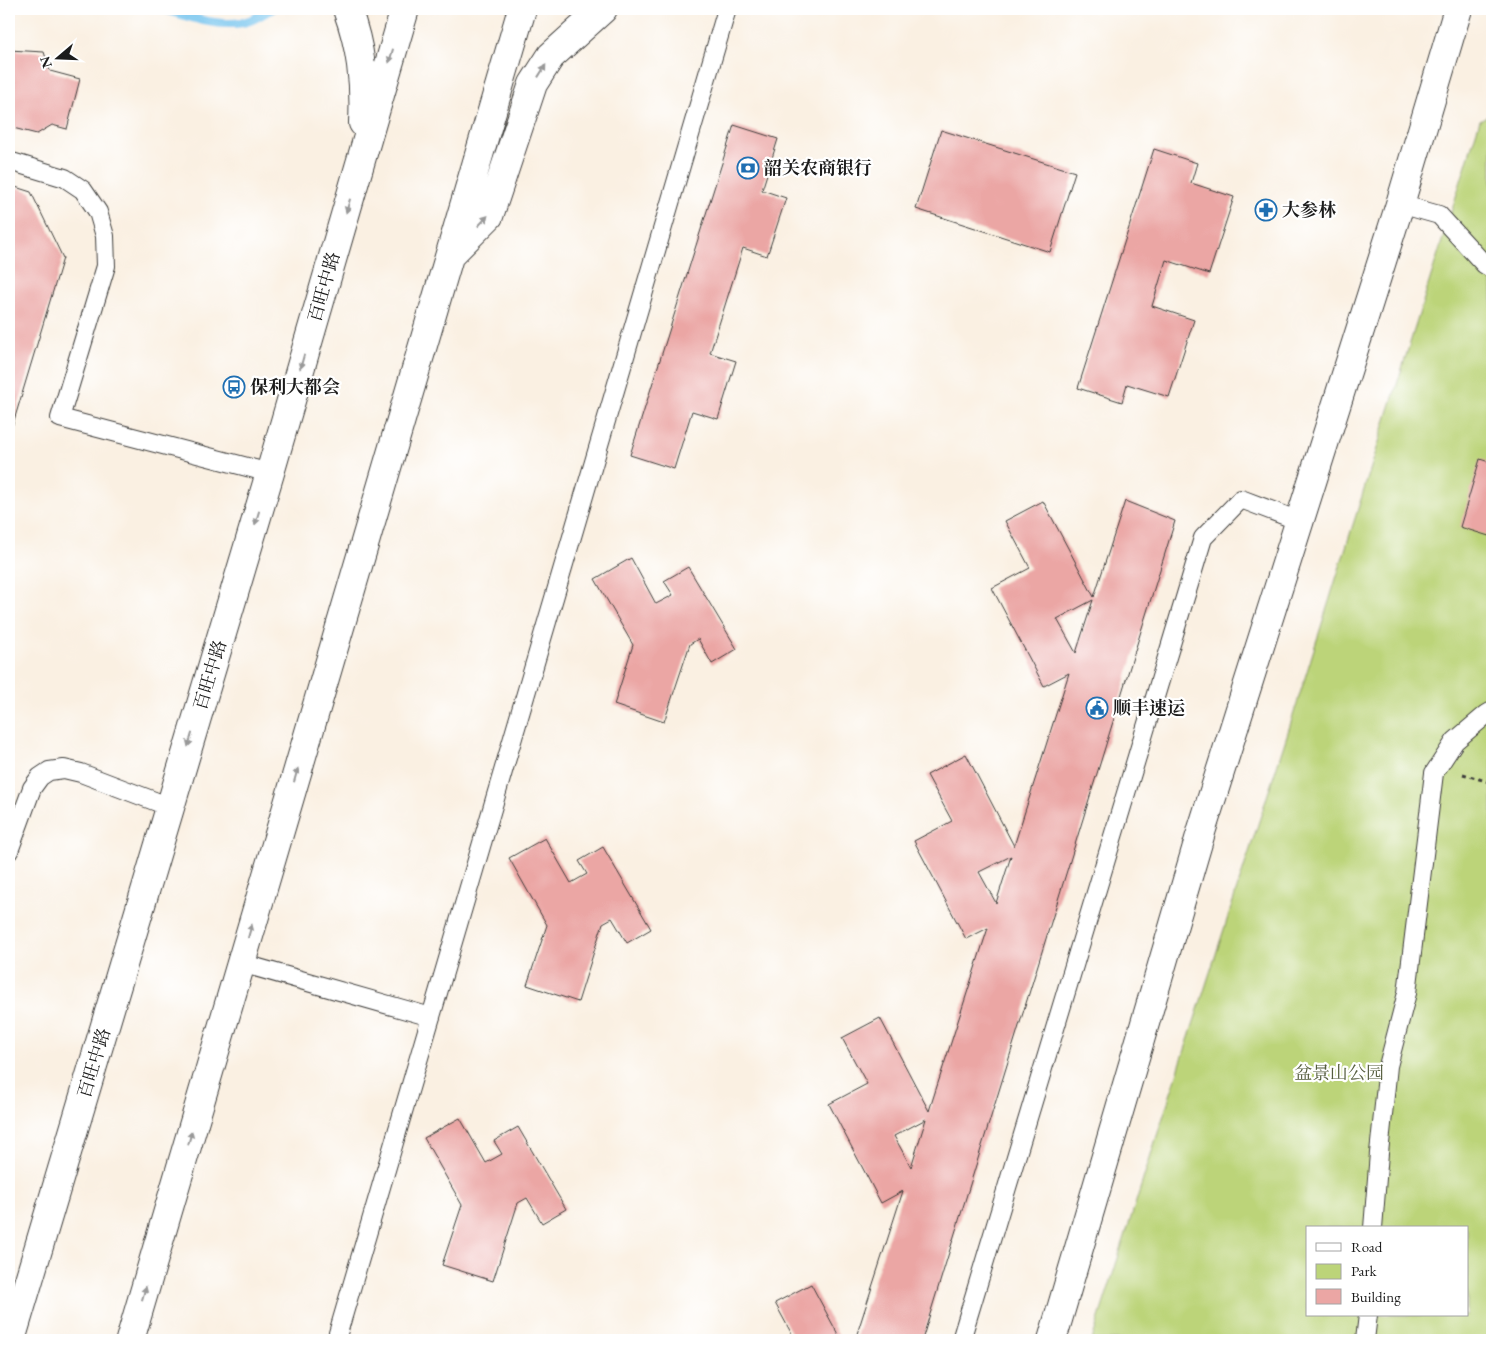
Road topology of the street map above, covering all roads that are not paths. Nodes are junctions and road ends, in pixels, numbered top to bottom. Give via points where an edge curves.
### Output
1 (348, 9) edge
2 (405, 9) edge
3 (522, 9) edge
4 (603, 9) edge
5 (727, 9) edge
6 (1458, 9) edge
7 (362, 159) junction
8 (9, 161) edge
9 (1400, 204) junction
10 (449, 256) junction
11 (1492, 269) edge
12 (270, 473) junction
13 (1299, 521) junction
14 (1492, 711) edge
15 (170, 807) junction
16 (9, 851) edge
17 (241, 963) junction
18 (431, 1017) junction
19 (1373, 1226) edge
20 (1368, 1316) edge
21 (11, 1340) edge
22 (130, 1340) edge
23 (336, 1340) edge
24 (961, 1340) edge
25 (1052, 1340) edge
26 (1365, 1340) edge

1 - 7 main road via 359,47 364,94
2 -> 7 main road, 百旺中路
3 - 10 main road
10 -> 4 main road via 489,216 533,84 551,56
5 - 18 lane
6 - 9 main road
7 -> 12 main road, 百旺中路
8 - 12 lane via 65,178 83,190 98,212 105,236 106,266 60,418
9 - 11 lane via 1439,215
9 - 13 main road
17 -> 10 main road
12 -> 15 main road, 百旺中路
13 - 24 lane via 1241,499 1203,538
13 - 25 main road via 1202,829
14 - 19 lane via 1456,741 1434,773 1407,994 1388,1066
15 - 16 lane via 81,773 64,768 49,771 32,788
15 - 21 main road, 百旺中路
17 - 18 lane
22 -> 17 main road
18 - 23 lane
20 - 26 lane

